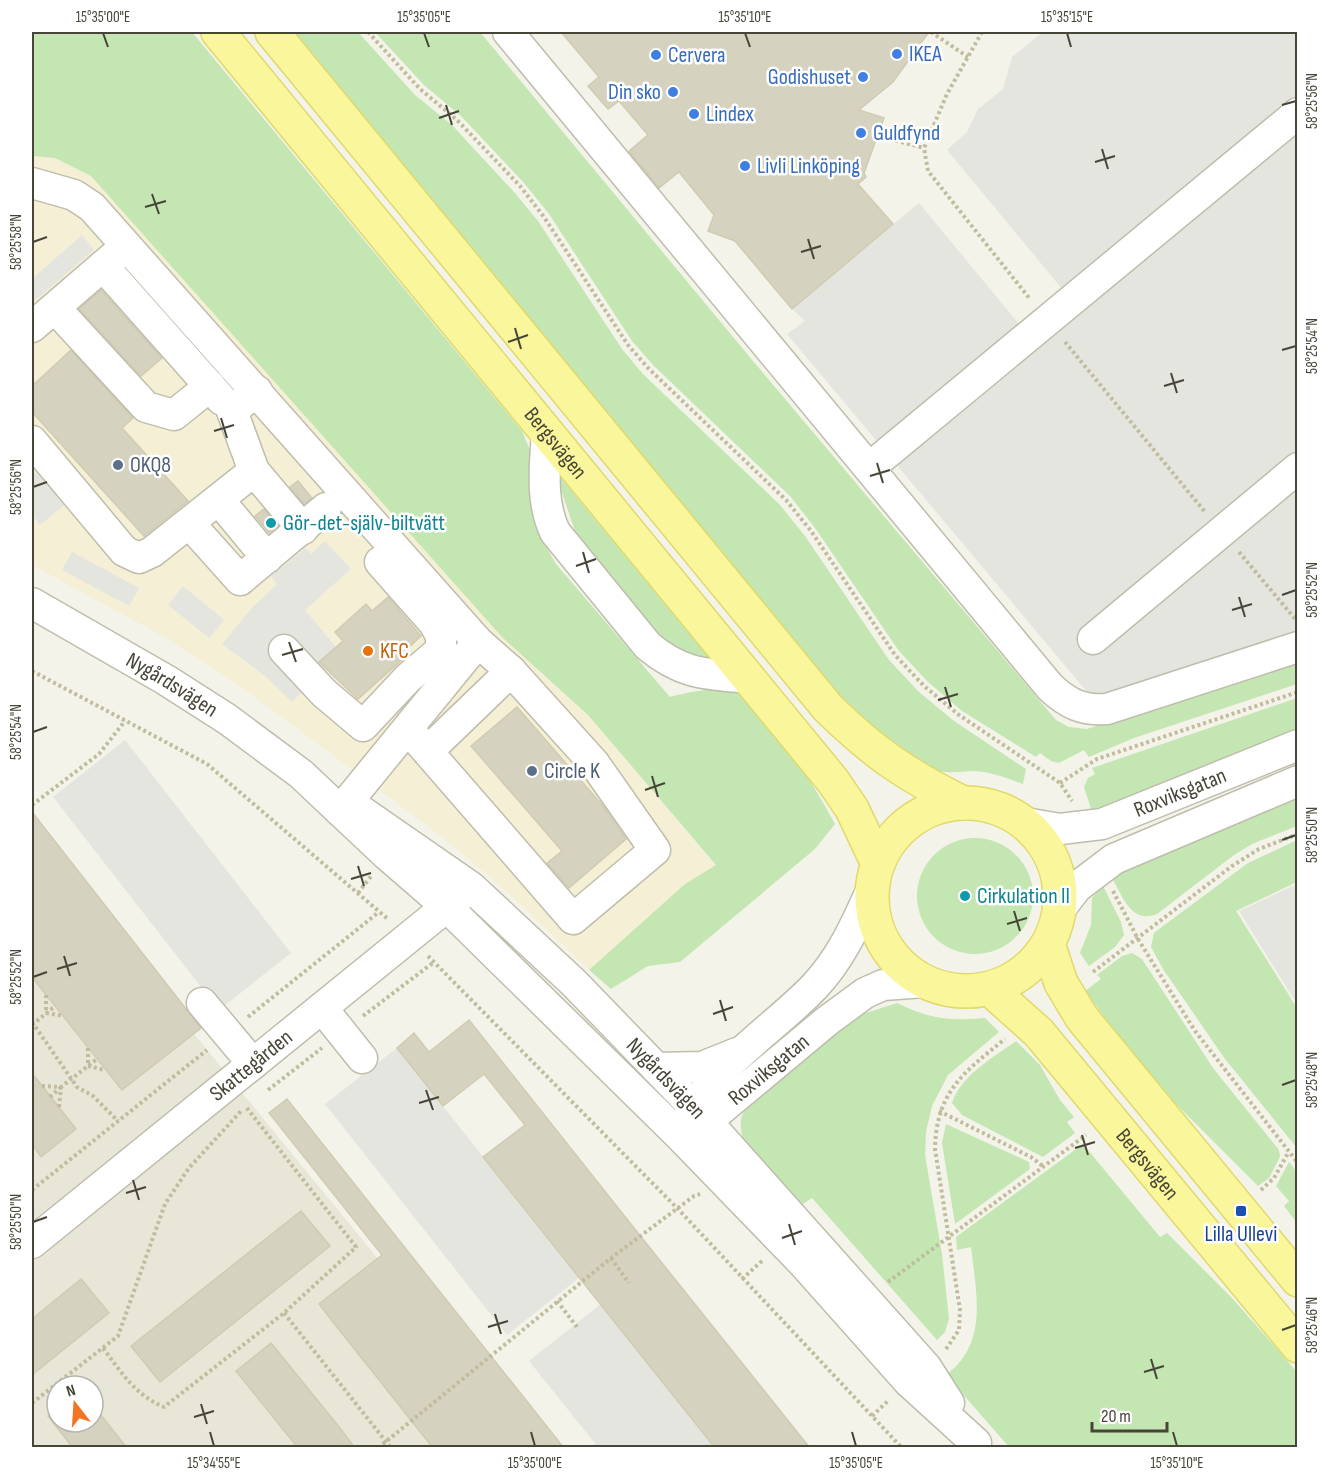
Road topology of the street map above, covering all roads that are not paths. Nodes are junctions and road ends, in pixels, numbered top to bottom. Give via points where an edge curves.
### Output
1 (219, 32) edge
2 (272, 32) edge
3 (508, 32) edge
4 (1298, 113) edge
5 (32, 183) edge
6 (127, 246) junction
7 (103, 266) junction
8 (55, 308) junction
9 (32, 327) edge
10 (210, 386) junction
11 (257, 391) junction
12 (232, 411) junction
13 (547, 432) junction
14 (32, 441) edge
15 (869, 468) junction
16 (1298, 468) edge
17 (254, 471) junction
18 (219, 500) junction
19 (326, 508) dead end
20 (189, 524) junction
21 (303, 529) junction
22 (267, 558) junction
23 (380, 562) dead end
24 (33, 603) edge
25 (1093, 639) dead end
26 (478, 642) junction
27 (1298, 647) edge
28 (284, 650) dead end
29 (511, 671) junction
30 (750, 678) junction
31 (408, 729) junction
32 (1298, 745) edge
33 (428, 751) junction
34 (1298, 781) edge
35 (963, 803) junction
36 (344, 806) junction
37 (1025, 823) junction
38 (875, 877) junction
39 (471, 887) junction
40 (447, 907) junction
41 (1060, 909) junction
42 (1048, 944) junction
43 (925, 982) junction
44 (990, 989) junction
45 (202, 1002) dead end
46 (322, 1008) junction
47 (745, 1049) junction
48 (362, 1058) dead end
49 (253, 1064) junction
50 (656, 1068) junction
51 (700, 1114) junction
52 (680, 1136) junction
53 (32, 1243) edge
54 (1298, 1280) edge
55 (1298, 1346) edge
56 (918, 1375) junction
57 (975, 1446) edge

1 - 13 main road, Bergsvägen
2 - 35 main road, Bergsvägen via 828,708 878,754 913,778
3 - 15 street
4 - 15 street
5 - 6 street via 74,195 92,207
6 - 7 street
6 - 11 street
7 - 8 street
7 - 10 street
8 - 9 street
8 - 10 street via 146,407 174,415
10 - 12 street
11 - 12 street
11 - 26 street
12 - 17 street
13 - 30 main road, Bergsvägen
13 - 30 street via 544,496 555,532 648,646 685,670
14 - 20 street via 124,551 139,558
15 - 27 street via 1050,687 1075,706 1107,709
16 - 25 street
17 - 18 street
17 - 21 street
18 - 20 street
18 - 22 street
19 - 21 street
20 - 22 street via 240,580
21 - 22 street
23 - 28 street via 434,622 441,636 441,650 363,726 324,693
24 - 36 street, Nygårdsvägen via 227,719
26 - 29 street
26 - 31 street
29 - 33 street
29 - 33 street via 594,763 655,850 573,919
30 - 38 main road, Bergsvägen via 843,794
31 - 33 street
31 - 36 street
32 - 37 street, Roxviksgatan via 1102,824 1060,829
34 - 41 street, Roxviksgatan via 1114,859 1077,887
35 - 37 main road via 985,805
35 - 38 main road via 921,814 896,836
36 - 39 street, Nygårdsvägen
36 - 40 street, Nygårdsvägen
37 - 41 main road via 1042,840 1054,862 1060,885
38 - 43 main road via 877,927 884,944
38 - 47 street, Roxviksgatan via 852,933 815,986
39 - 40 street, Skattegården
39 - 50 street, Nygårdsvägen via 566,975
40 - 46 street, Skattegården
40 - 52 street, Nygårdsvägen
41 - 42 main road
42 - 44 main road via 1024,972
42 - 54 main road, Bergsvägen via 1061,982 1082,1018
43 - 44 main road via 957,991
43 - 51 street, Roxviksgatan via 883,985 866,993
44 - 55 main road, Bergsvägen via 1039,1033
45 - 49 street
46 - 48 street
46 - 49 street, Skattegården
47 - 50 street, Roxviksgatan via 702,1067
47 - 51 street, Roxviksgatan
49 - 53 street, Skattegården via 235,1097
50 - 51 street, Nygårdsvägen
51 - 52 street, Roxviksgatan
51 - 56 street, Nygårdsvägen
52 - 56 street, Nygårdsvägen
56 - 57 street, Nygårdsvägen

